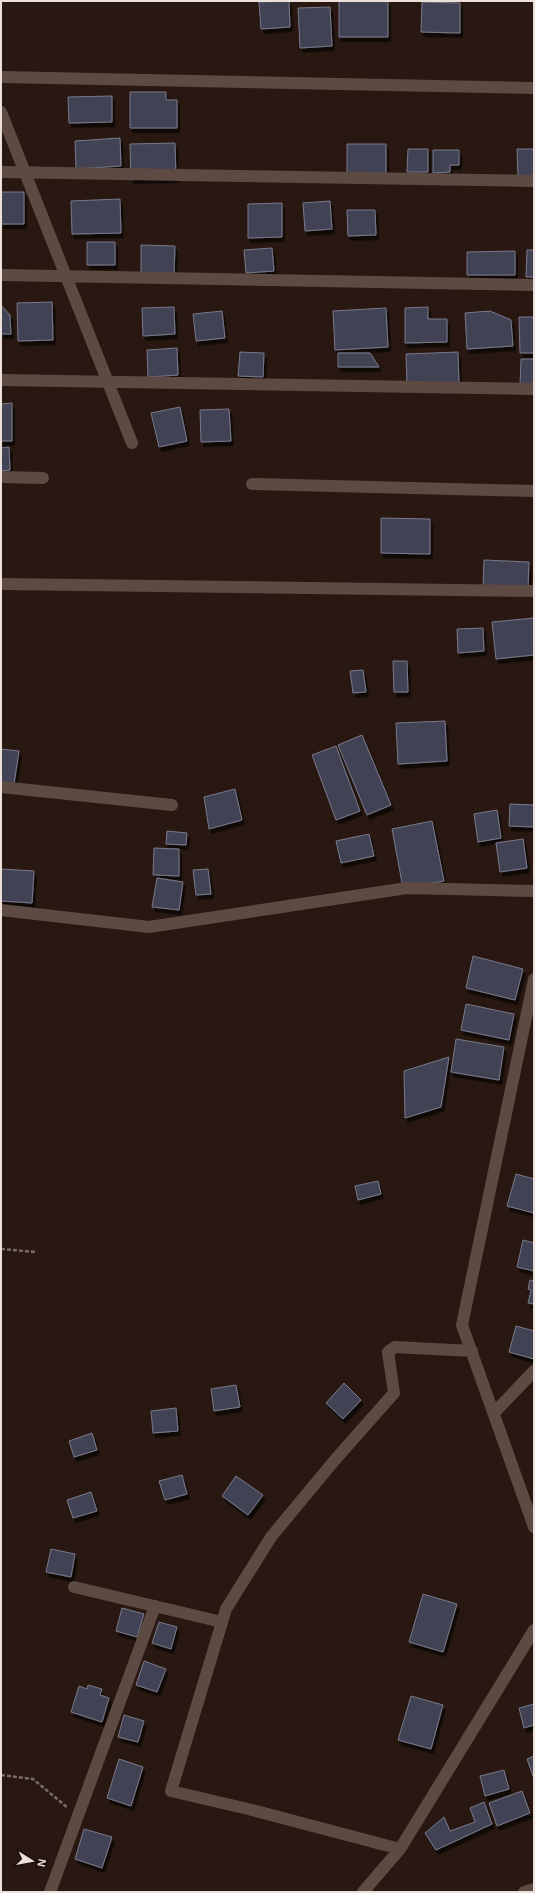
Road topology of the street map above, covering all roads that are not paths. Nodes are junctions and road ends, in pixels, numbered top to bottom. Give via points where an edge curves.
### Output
1 (1, 77) edge
2 (534, 88) edge
3 (1, 112) edge
4 (1, 172) edge
5 (24, 172) junction
6 (534, 182) edge
7 (1, 275) edge
8 (65, 276) junction
9 (534, 285) edge
10 (1, 380) edge
11 (107, 382) junction
12 (534, 389) edge
13 (132, 443) dead end
14 (1, 477) edge
15 (43, 478) dead end
16 (252, 484) dead end
17 (534, 491) edge
18 (1, 584) edge
19 (534, 590) edge
20 (1, 787) edge
21 (172, 805) dead end
22 (534, 891) edge
23 (1, 910) edge
24 (534, 979) edge
25 (472, 1351) junction
26 (534, 1371) edge
27 (494, 1413) junction
28 (534, 1527) edge
29 (74, 1587) dead end
30 (156, 1606) junction
31 (222, 1622) junction
32 (534, 1630) edge
33 (400, 1849) junction
34 (534, 1889) edge
35 (50, 1892) edge
36 (363, 1892) edge
37 (524, 1892) edge

1 - 2 street
3 - 5 street
4 - 5 street
5 - 6 street
5 - 8 street
7 - 8 street
8 - 9 street
8 - 11 street
10 - 11 street
11 - 12 street
11 - 13 street
14 - 15 street
16 - 17 street
18 - 19 street
20 - 21 street
22 - 23 street via 407,888 149,927
24 - 25 street via 462,1325
25 - 27 street
25 - 31 street via 396,1347 388,1352 394,1394 334,1460 271,1537 226,1609
26 - 27 street
27 - 28 street
29 - 30 street
30 - 31 street
30 - 35 street
31 - 33 street via 171,1791
32 - 33 street
33 - 36 street
34 - 37 street

